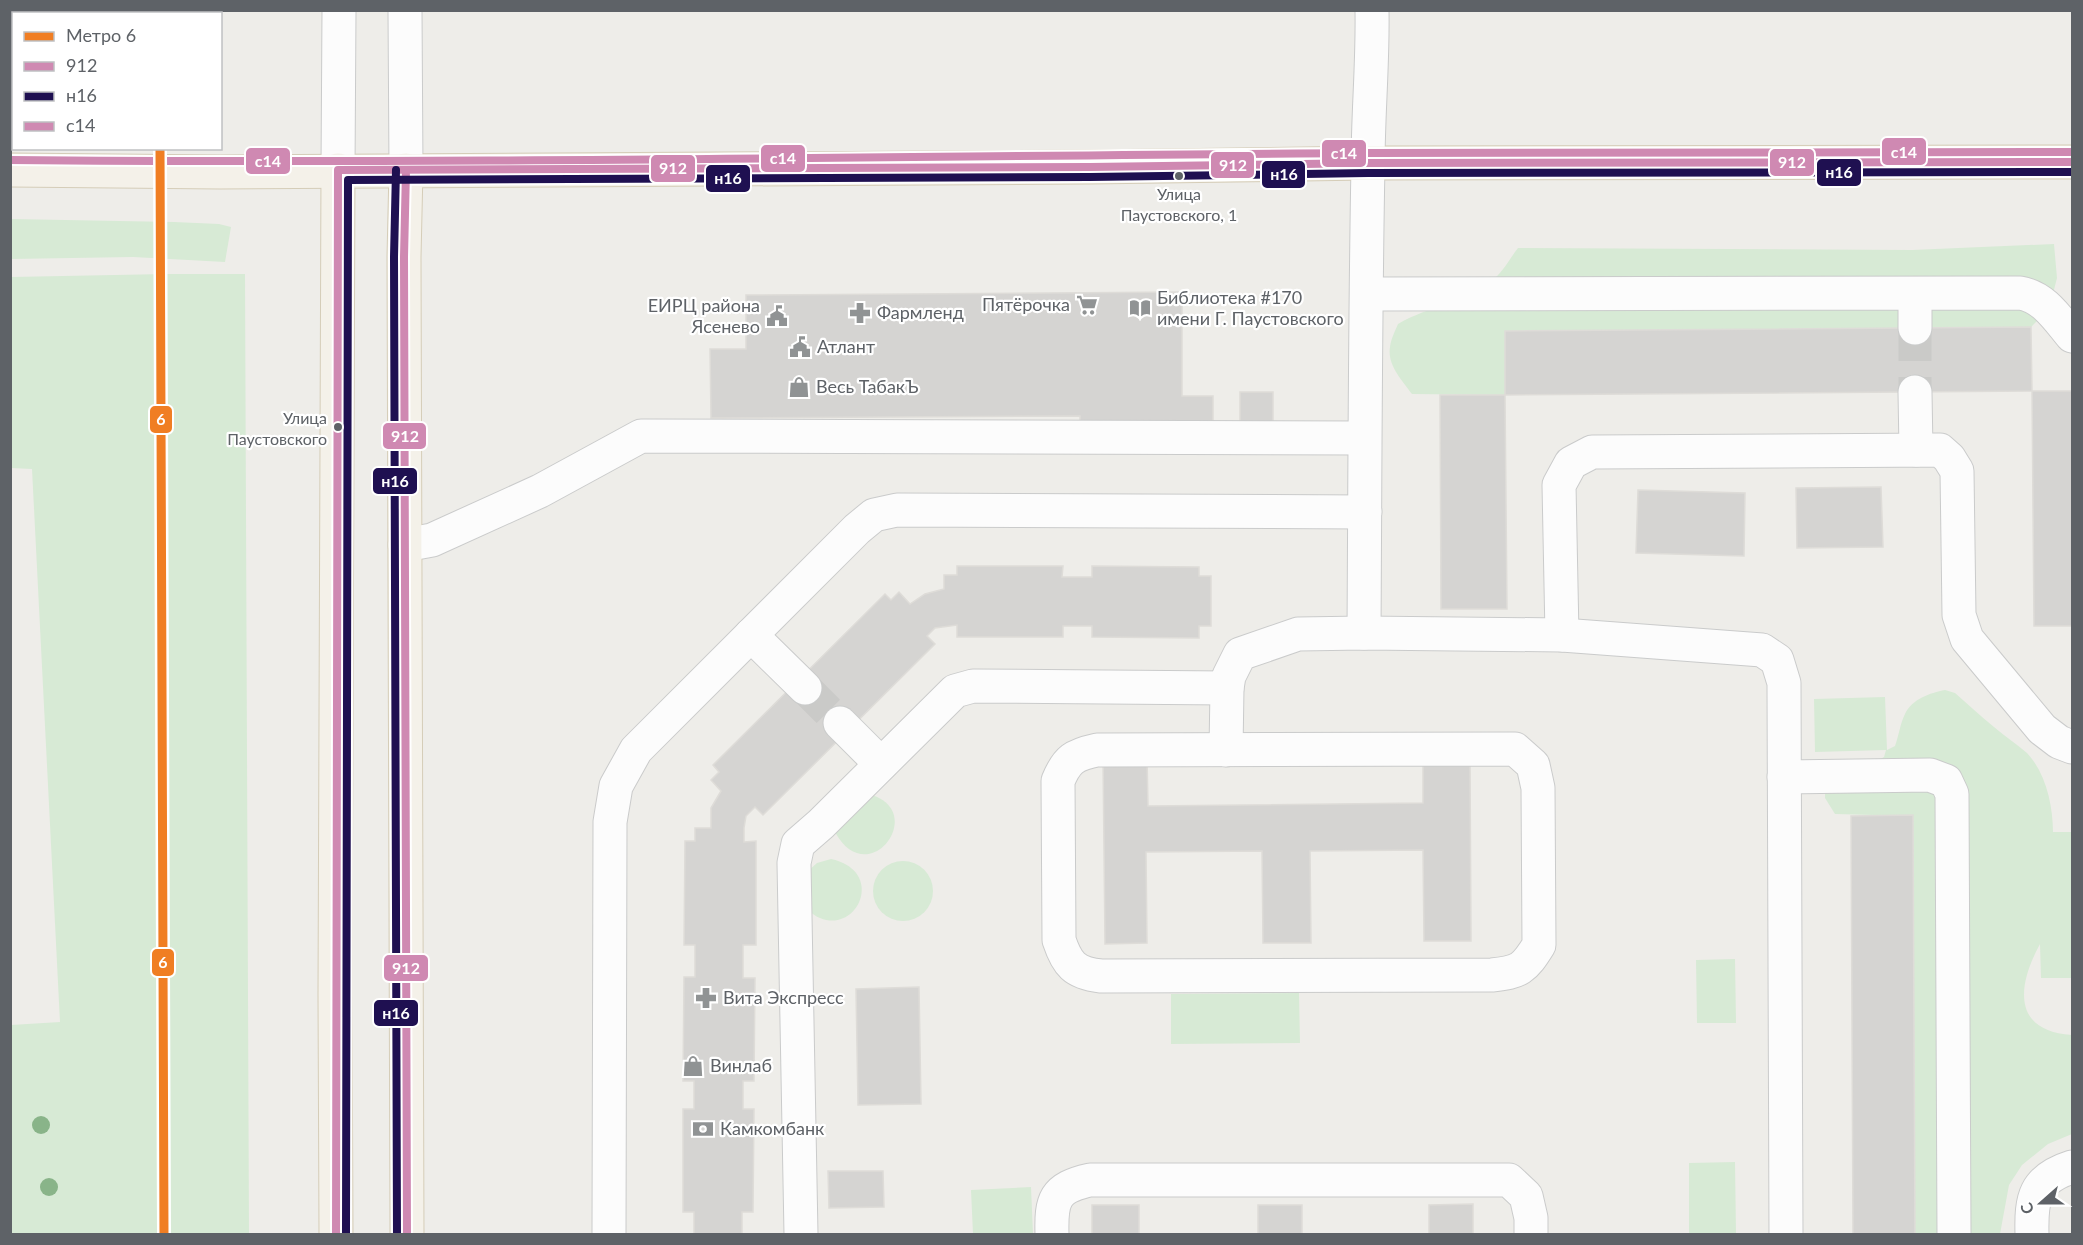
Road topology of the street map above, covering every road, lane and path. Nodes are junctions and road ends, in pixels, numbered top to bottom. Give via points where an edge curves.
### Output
1 (339, 10) edge
2 (405, 10) edge
3 (1372, 10) edge
4 (2073, 162) edge
5 (1368, 163) junction
6 (10, 170) edge
7 (338, 170) junction
8 (406, 170) junction
9 (1367, 294) junction
10 (1915, 294) junction
11 (1915, 328) tunnel mouth
12 (2073, 336) edge
13 (1915, 392) tunnel mouth
14 (1364, 438) junction
15 (1916, 450) junction
16 (1365, 512) junction
17 (405, 545) junction
18 (1364, 633) junction
19 (751, 635) junction
20 (1562, 635) junction
21 (805, 688) tunnel mouth
22 (1227, 688) junction
23 (840, 723) tunnel mouth
24 (2073, 747) edge
25 (1226, 750) junction
26 (881, 764) junction
27 (1784, 777) junction
28 (2073, 1167) edge
29 (336, 1234) edge
30 (407, 1234) edge
31 (609, 1234) edge
32 (801, 1234) edge
33 (1052, 1234) edge
34 (1532, 1234) edge
35 (1786, 1234) edge
36 (1954, 1234) edge
37 (2032, 1234) edge

1 - 7 street
2 - 8 street
3 - 5 street
4 - 5 main road
5 - 8 main road
5 - 9 street
6 - 7 main road
7 - 8 main road
7 - 29 main road
8 - 17 main road
9 - 10 street
9 - 14 street
10 - 11 street
10 - 12 street via 2031,295 2042,301
13 - 15 street
14 - 16 street
14 - 17 street via 641,436 540,491 432,540
15 - 20 street via 1592,452 1571,463 1559,485
15 - 24 street via 1940,450 1957,471 1959,615 1967,639 2042,729
16 - 18 street
16 - 19 street via 897,510 874,516 857,529
17 - 30 main road
18 - 20 street
18 - 22 street via 1298,634 1240,654
19 - 21 street
19 - 31 street via 636,750 616,786 610,822
20 - 27 street via 1762,650 1777,660 1784,683
22 - 25 street
22 - 26 street via 973,686 955,691
23 - 26 street
25 - 25 street via 1515,749 1533,765 1538,788 1539,945 1528,963 1512,973 1492,975 1085,975 1066,961 1059,939 1058,781 1064,765 1078,754 1097,750
26 - 32 street via 798,844 794,863
27 - 35 street
27 - 36 street via 1930,776 1946,781 1952,794
28 - 37 street via 2058,1172 2034,1195
33 - 34 street via 1051,1212 1058,1196 1072,1184 1090,1180 1482,1179 1509,1180 1526,1196

